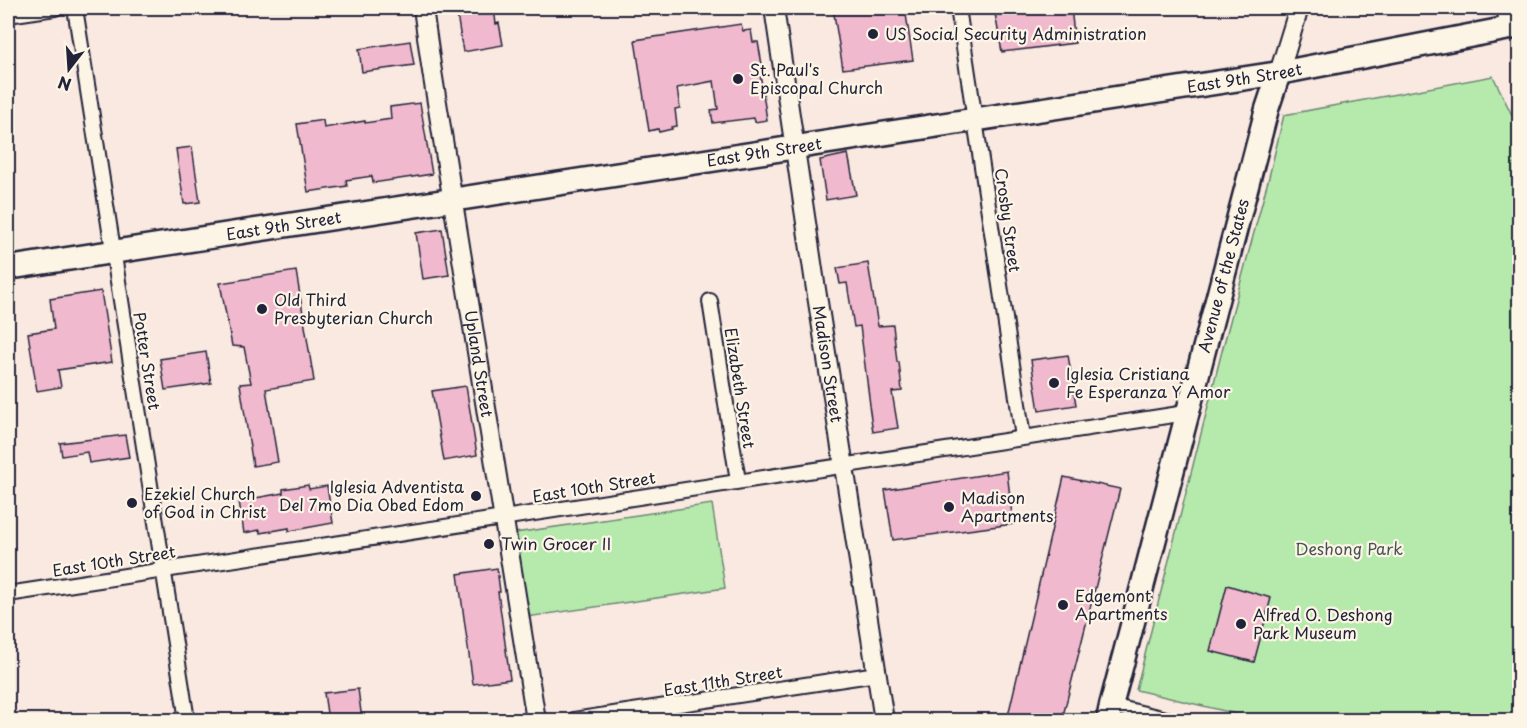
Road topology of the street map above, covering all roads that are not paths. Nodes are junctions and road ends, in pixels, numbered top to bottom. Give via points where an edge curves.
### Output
1 (55, 8) edge
2 (75, 8) edge
3 (423, 8) edge
4 (774, 8) edge
5 (958, 8) edge
6 (1299, 8) edge
7 (8, 15) edge
8 (1511, 21) edge
9 (1279, 73) junction
10 (976, 120) junction
11 (796, 147) junction
12 (453, 200) junction
13 (113, 252) junction
14 (8, 268) edge
15 (710, 301) dead end
16 (1186, 412) junction
17 (1023, 438) junction
18 (845, 465) junction
19 (738, 481) junction
20 (504, 518) junction
21 (163, 570) junction
22 (8, 594) edge
23 (877, 674) junction
24 (1109, 713) edge
25 (187, 720) edge
26 (536, 720) edge
27 (574, 720) edge
28 (884, 720) edge
29 (1170, 720) edge

1 - 7 street
2 - 13 street, Potter Street
3 - 12 street, Upland Street
4 - 11 street, Madison Street
5 - 10 street, Crosby Street
6 - 9 street, Avenue of the States
8 - 9 main road, East 9th Street
9 - 10 main road, East 9th Street
9 - 16 main road, Avenue of the States
10 - 11 main road, East 9th Street
10 - 17 street, Crosby Street
11 - 12 main road, East 9th Street
11 - 18 street, Madison Street
12 - 13 main road, East 9th Street
12 - 20 street, Upland Street
13 - 14 main road, East 9th Street
13 - 21 street, Potter Street
15 - 19 street, Elizabeth Street
16 - 17 street, East 10th Street
16 - 24 main road, Avenue of the States
17 - 18 street, East 10th Street
18 - 19 street, East 10th Street
18 - 23 street, Madison Street
19 - 20 street, East 10th Street
20 - 21 street, East 10th Street
20 - 26 street, Upland Street
21 - 22 street, East 10th Street
21 - 25 street, Potter Street
23 - 27 street, East 11th Street
23 - 28 street, Madison Street
24 - 29 street

